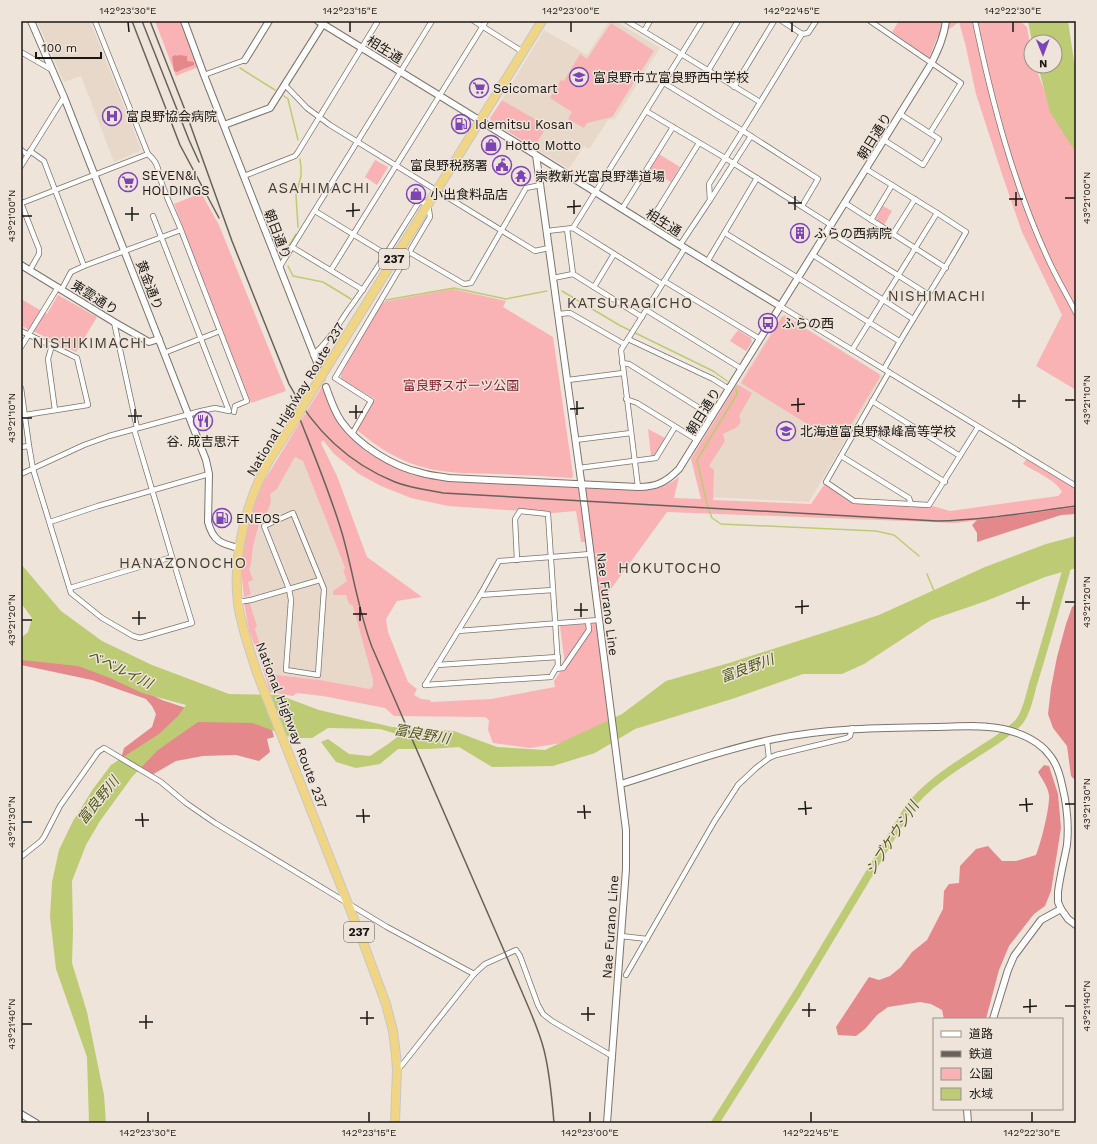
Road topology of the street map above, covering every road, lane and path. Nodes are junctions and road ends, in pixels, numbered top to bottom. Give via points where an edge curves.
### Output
1 (31, 21) edge
2 (95, 21) edge
3 (184, 21) edge
4 (269, 21) edge
5 (378, 21) edge
6 (432, 21) edge
7 (474, 21) edge
8 (486, 21) edge
9 (542, 21) edge
10 (627, 21) edge
11 (650, 21) edge
12 (702, 21) edge
13 (738, 21) edge
14 (774, 21) edge
15 (782, 21) edge
16 (816, 21) edge
17 (870, 21) edge
18 (946, 21) edge
19 (975, 21) edge
20 (322, 22) edge
21 (482, 26) junction
22 (644, 31) junction
23 (802, 34) junction
24 (362, 48) junction
25 (21, 52) edge
26 (523, 52) junction
27 (681, 54) junction
28 (245, 60) joint
29 (931, 64) junction
30 (53, 70) junction
31 (708, 70) junction
32 (400, 72) junction
33 (204, 75) junction
34 (664, 83) junction
35 (285, 85) junction
36 (734, 87) junction
37 (439, 96) junction
38 (64, 97) junction
39 (760, 102) junction
40 (646, 111) junction
41 (900, 114) junction
42 (319, 117) junction
43 (480, 121) junction
44 (224, 125) junction
45 (673, 127) junction
46 (743, 131) junction
47 (930, 133) junction
48 (750, 136) junction
49 (884, 140) junction
50 (358, 141) junction
51 (699, 143) junction
52 (21, 150) edge
53 (29, 153) junction
54 (148, 154) junction
55 (536, 155) junction
56 (725, 158) junction
57 (733, 163) junction
58 (396, 165) junction
59 (21, 166) edge
60 (866, 169) junction
61 (95, 175) junction
62 (244, 176) junction
63 (758, 178) junction
64 (540, 185) junction
65 (892, 185) junction
66 (55, 190) junction
67 (436, 190) junction
68 (595, 192) junction
69 (915, 199) junction
70 (710, 200) junction
71 (21, 203) edge
72 (428, 203) junction
73 (845, 203) junction
74 (802, 206) junction
75 (622, 209) junction
76 (315, 211) junction
77 (937, 213) junction
78 (153, 216) dead end
79 (871, 220) junction
80 (648, 225) junction
81 (831, 225) junction
82 (573, 228) junction
83 (567, 229) junction
84 (181, 230) junction
85 (502, 230) junction
86 (547, 231) junction
87 (828, 231) junction
88 (724, 233) junction
89 (893, 234) junction
90 (353, 235) junction
91 (162, 237) junction
92 (683, 246) junction
93 (292, 247) junction
94 (549, 248) junction
95 (915, 248) junction
96 (125, 252) junction
97 (409, 252) junction
98 (614, 254) junction
99 (387, 255) junction
100 (813, 256) junction
101 (707, 262) junction
102 (21, 265) edge
103 (84, 266) junction
104 (279, 268) junction
105 (946, 268) junction
106 (30, 270) junction
107 (331, 270) junction
108 (573, 274) junction
109 (898, 275) junction
110 (553, 278) junction
111 (798, 278) junction
112 (663, 282) junction
113 (594, 287) junction
114 (60, 288) junction
115 (363, 290) junction
116 (929, 294) junction
117 (884, 300) junction
118 (780, 306) junction
119 (646, 310) junction
120 (1076, 313) edge
121 (558, 314) junction
122 (642, 317) junction
123 (913, 319) junction
124 (114, 322) junction
125 (870, 322) junction
126 (21, 331) edge
127 (220, 331) junction
128 (29, 334) junction
129 (202, 338) junction
130 (159, 339) junction
131 (628, 339) junction
132 (760, 339) junction
133 (899, 342) junction
134 (624, 344) junction
135 (52, 345) junction
136 (21, 347) edge
137 (852, 350) junction
138 (164, 352) junction
139 (313, 355) junction
140 (622, 363) junction
141 (318, 365) tunnel mouth
142 (742, 369) junction
143 (884, 369) junction
144 (889, 372) junction
145 (623, 373) junction
146 (568, 380) junction
147 (326, 387) tunnel mouth
148 (21, 388) edge
149 (729, 389) junction
150 (626, 399) junction
151 (872, 401) junction
152 (55, 410) junction
153 (234, 412) dead end
154 (188, 414) junction
155 (25, 415) junction
156 (712, 416) junction
157 (675, 427) junction
158 (857, 427) junction
159 (978, 427) junction
160 (136, 428) junction
161 (631, 433) junction
162 (352, 434) junction
163 (575, 440) junction
164 (697, 440) junction
165 (29, 446) junction
166 (21, 447) edge
167 (841, 456) junction
168 (960, 456) junction
169 (636, 461) junction
170 (579, 468) junction
171 (33, 469) junction
172 (21, 474) edge
173 (209, 474) junction
174 (945, 482) junction
175 (581, 484) junction
176 (1076, 486) edge
177 (638, 487) junction
178 (152, 491) junction
179 (912, 504) junction
180 (50, 522) junction
181 (238, 548) junction
182 (591, 554) junction
183 (172, 557) junction
184 (551, 557) junction
185 (517, 560) junction
186 (320, 580) junction
187 (70, 588) junction
188 (289, 589) junction
189 (553, 590) junction
190 (480, 595) junction
191 (238, 602) junction
192 (599, 620) junction
193 (588, 621) junction
194 (555, 624) junction
195 (458, 631) junction
196 (558, 656) junction
197 (437, 665) junction
198 (556, 669) junction
199 (852, 728) junction
200 (766, 740) junction
201 (769, 758) junction
202 (621, 784) junction
203 (21, 857) edge
204 (348, 903) junction
205 (1061, 909) junction
206 (1076, 925) edge
207 (621, 936) junction
208 (647, 939) junction
209 (474, 974) junction
210 (626, 976) dead end
211 (993, 1018) edge
212 (612, 1056) junction
213 (397, 1070) junction
214 (967, 1110) edge
215 (21, 1114) edge
216 (36, 1123) edge
217 (395, 1123) edge
218 (607, 1123) edge
219 (968, 1123) edge

1 - 30 street, 黄金通り
2 - 54 street
3 - 33 street, 朝日通り
4 - 28 street
5 - 24 street
6 - 32 street
7 - 21 street
8 - 21 street
9 - 26 highway, National Highway Route 237 / 237
10 - 22 street
11 - 22 street
12 - 27 street
13 - 31 street
14 - 36 street
15 - 23 street
16 - 23 street via 808,34
17 - 29 street
18 - 29 street, 朝日通り via 941,45
19 - 120 street via 994,102 1015,173 1048,259
20 - 24 street, 相生通
20 - 35 street
21 - 26 street
21 - 37 street
22 - 27 street
23 - 39 street
24 - 32 street, 相生通
24 - 42 street
25 - 30 street
26 - 43 highway, National Highway Route 237 / 237
27 - 31 street
27 - 34 street
28 - 33 street
29 - 41 street, 朝日通り
29 - 47 street via 961,83
30 - 38 street, 黄金通り
31 - 36 street
32 - 37 street, 相生通
32 - 50 street
33 - 44 street, 朝日通り
34 - 40 street
34 - 46 street
35 - 42 street
35 - 44 street via 270,108
36 - 39 street
37 - 43 street, 相生通
37 - 58 street
38 - 53 street
38 - 61 street, 黄金通り
39 - 46 street
40 - 45 street
40 - 68 street
41 - 47 street
41 - 49 street, 朝日通り
42 - 50 street
42 - 62 street via 295,156
43 - 55 street
43 - 67 highway, National Highway Route 237 / 237
44 - 62 street, 朝日通り
45 - 51 street
45 - 75 street
46 - 48 street
46 - 56 street
47 - 49 street via 939,139 923,166
48 - 57 street
48 - 74 street via 818,179
49 - 60 street, 朝日通り
50 - 58 street
50 - 76 street
51 - 56 street
51 - 80 street
52 - 53 street
53 - 59 street
53 - 66 street via 44,161
54 - 61 street
54 - 84 street via 157,164
55 - 64 street, Nae Furano Line
55 - 68 street, 相生通
56 - 57 street
56 - 70 street via 709,184
57 - 63 street
57 - 70 street
58 - 67 street
58 - 90 street
60 - 65 street
60 - 73 street, 朝日通り
61 - 66 street
61 - 96 street, 黄金通り
62 - 104 street, 朝日通り
63 - 74 street
63 - 88 street
64 - 85 street via 526,188
64 - 86 street, Nae Furano Line
65 - 69 street
65 - 79 street
66 - 71 street
66 - 103 street
67 - 72 highway, National Highway Route 237 / 237
67 - 85 street
68 - 75 street, 相生通
68 - 82 street
69 - 77 street
69 - 89 street
70 - 92 street
71 - 106 street via 39,249
72 - 97 street via 430,217
72 - 99 street via 419,202
72 - 181 highway, National Highway Route 237 / 237, bridge via 270,460 253,493
73 - 79 street
73 - 81 street, 朝日通り
74 - 81 street
75 - 80 street, 相生通
76 - 90 street
76 - 93 street
77 - 95 street
77 - 105 street via 966,232
78 - 91 street
79 - 89 street
80 - 92 street, 相生通
81 - 87 street, 朝日通り
82 - 83 street
82 - 98 street
83 - 86 street
83 - 108 street
84 - 91 street
84 - 127 street
85 - 94 street via 535,251
85 - 97 street via 471,283 464,284
86 - 94 street, Nae Furano Line
87 - 100 street, 朝日通り
87 - 109 street
88 - 101 street
88 - 111 street
89 - 95 street
90 - 99 street
90 - 107 street
91 - 96 street
91 - 129 street
92 - 101 street, 相生通
92 - 112 street
93 - 104 street
93 - 107 street
94 - 110 street, Nae Furano Line
95 - 105 street
95 - 109 street
96 - 103 street
96 - 130 street, 黄金通り
97 - 162 street via 336,378 371,401
98 - 112 street
98 - 113 street
99 - 115 street
100 - 111 street, 朝日通り
100 - 117 street
101 - 118 street, 相生通
102 - 106 street, 東雲通り
103 - 114 street via 71,272
104 - 139 street, 朝日通り
105 - 116 street
106 - 114 street, 東雲通り
107 - 115 street
108 - 110 street
108 - 113 street
109 - 116 street
109 - 117 street
110 - 121 street, Nae Furano Line
111 - 118 street, 朝日通り
111 - 125 street
112 - 119 street
112 - 132 street
113 - 122 street
114 - 124 street, 東雲通り
114 - 128 street
115 - 139 street via 324,345
116 - 123 street
117 - 123 street
117 - 125 street
118 - 132 street, 朝日通り
118 - 137 street
119 - 122 street
119 - 142 street
121 - 134 street via 570,313
121 - 146 street, Nae Furano Line
122 - 131 street
123 - 133 street
124 - 130 street, 東雲通り via 149,342
124 - 160 street
125 - 133 street
125 - 137 street
126 - 128 street
127 - 129 street
127 - 153 street via 247,401 235,406
128 - 135 street
128 - 136 street
129 - 138 street
129 - 154 street via 229,411 209,409
130 - 138 street, 黄金通り
131 - 134 street
131 - 149 street
132 - 142 street, 朝日通り
133 - 143 street
134 - 140 street via 621,350
135 - 152 street via 48,359
135 - 152 street via 77,358 88,405
137 - 143 street
138 - 154 street, 黄金通り
139 - 141 street, 朝日通り
140 - 145 street
140 - 156 street via 629,364
142 - 149 street, 朝日通り
143 - 144 street
144 - 151 street
144 - 159 street
145 - 146 street
145 - 150 street
146 - 163 street, Nae Furano Line
147 - 162 street, 朝日通り via 340,420
148 - 155 street
149 - 156 street, 朝日通り
150 - 157 street
150 - 161 street
151 - 158 street
151 - 168 street
152 - 155 street
154 - 160 street
154 - 173 street, 黄金通り
155 - 165 street
156 - 164 street, 朝日通り
157 - 164 street
157 - 169 street via 656,458
158 - 167 street
158 - 174 street
159 - 168 street
159 - 176 street
160 - 171 street via 84,445
160 - 178 street
161 - 163 street
161 - 169 street
162 - 175 street, 朝日通り via 389,461 422,474 449,478
163 - 170 street, Nae Furano Line
164 - 177 street, 朝日通り via 672,477 658,485
165 - 166 street
165 - 171 street
167 - 179 street via 909,498
167 - 179 street via 826,482 854,500
168 - 174 street
169 - 170 street
169 - 177 street
170 - 175 street, Nae Furano Line
171 - 172 street
171 - 180 street
173 - 178 street
173 - 181 street, 黄金通り via 210,530 220,543
174 - 179 street via 929,505
175 - 177 street, 朝日通り
175 - 182 street, Nae Furano Line
178 - 180 street
178 - 183 street
180 - 187 street
181 - 191 highway, National Highway Route 237 / 237
182 - 184 street
182 - 192 street, Nae Furano Line
183 - 187 street
183 - 187 street via 192,622 140,638 102,618 71,593
184 - 185 street
184 - 185 street via 548,514 520,511 515,519
184 - 189 street
185 - 190 street via 499,561
186 - 188 street
186 - 188 street via 293,513 264,526
186 - 188 street via 324,589 318,675 286,670 291,600
188 - 191 street
189 - 190 street
189 - 194 street
190 - 195 street
191 - 204 highway, National Highway Route 237 / 237 via 245,635 263,686
192 - 193 street
192 - 202 street, Nae Furano Line
193 - 194 street
193 - 198 street via 589,630 585,636 563,668
194 - 195 street
194 - 196 street
195 - 197 street
196 - 197 street
196 - 198 street
197 - 198 street via 425,686 551,677
199 - 200 street
199 - 201 street via 848,738
199 - 205 street via 993,727 1012,731 1038,743 1051,757 1059,772 1068,819 1068,834 1058,892
200 - 201 street
200 - 202 street
201 - 208 street via 732,792
202 - 207 street, Nae Furano Line via 627,853
203 - 204 street via 41,841 60,806 98,752 104,748 158,781 215,823
204 - 209 street
204 - 213 highway, National Highway Route 237 / 237 via 386,1004 393,1031
205 - 206 street
205 - 211 street via 1041,920 1014,956
207 - 208 street
207 - 212 street, Nae Furano Line
208 - 210 street
209 - 212 street via 485,964 516,950 543,1014
209 - 213 street
212 - 218 street, Nae Furano Line
213 - 217 highway, National Highway Route 237 / 237
214 - 219 street
215 - 216 street

